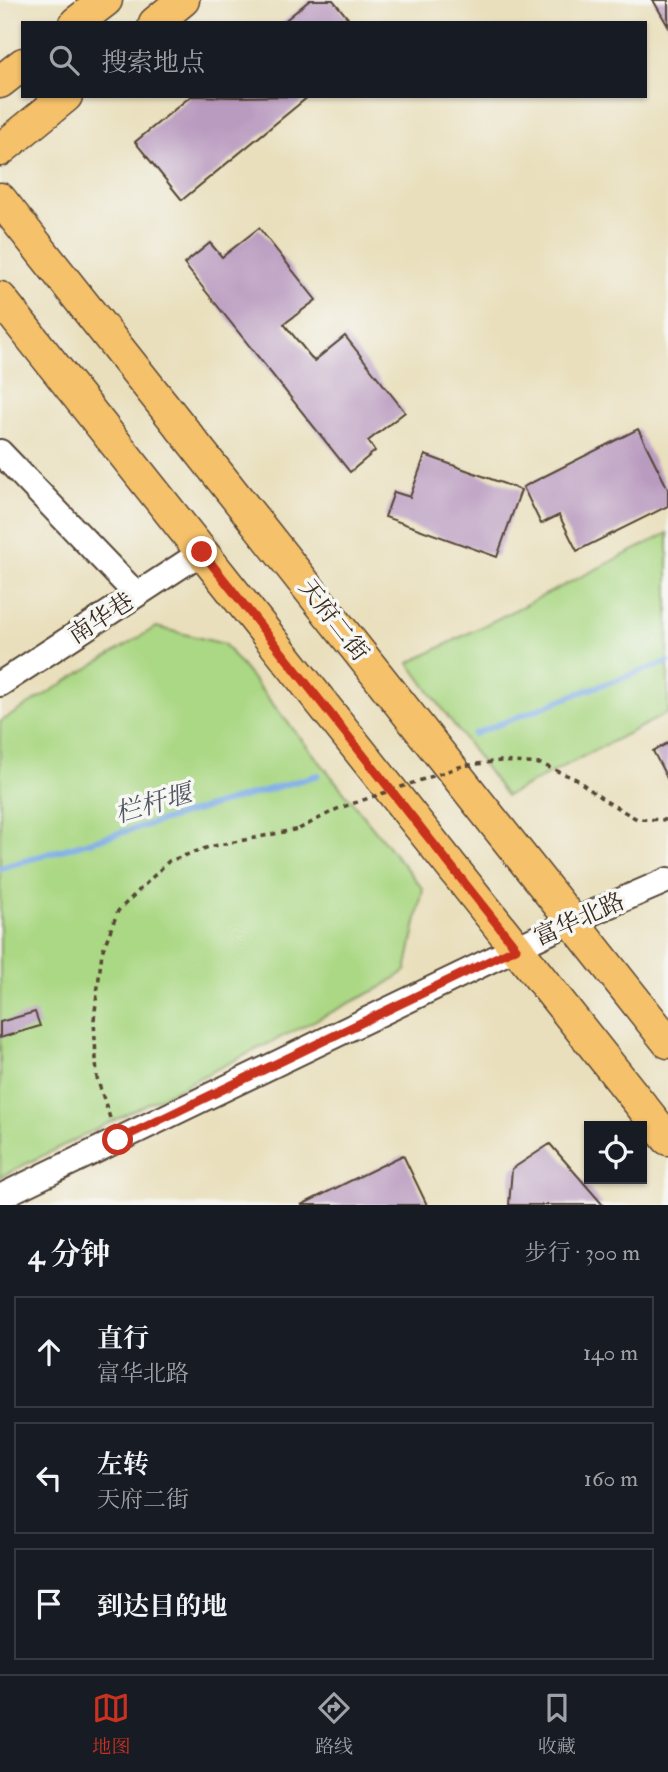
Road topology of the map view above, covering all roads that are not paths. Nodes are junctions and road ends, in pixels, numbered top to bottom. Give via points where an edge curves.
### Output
1 (106, 0) edge
2 (183, 0) edge
3 (79, 21) edge
4 (157, 21) edge
5 (21, 66) edge
6 (0, 82) edge
7 (64, 98) edge
8 (0, 150) edge
9 (0, 199) edge
10 (0, 298) edge
11 (0, 452) edge
12 (202, 552) junction
13 (136, 594) junction
14 (0, 684) edge
15 (668, 880) edge
16 (573, 921) junction
17 (516, 948) junction
18 (668, 1042) edge
19 (668, 1139) edge
20 (0, 1198) edge

1 - 3 main road
2 - 4 main road
5 - 6 main road
7 - 8 main road
9 - 16 main road, 天府二街
10 - 12 main road
11 - 13 street
12 - 13 street, 南华巷
12 - 17 main road
13 - 14 street, 南华巷
15 - 16 street, 富华北路
16 - 17 street, 富华北路
16 - 18 main road, 天府二街
17 - 19 main road
17 - 20 street, 富华北路

